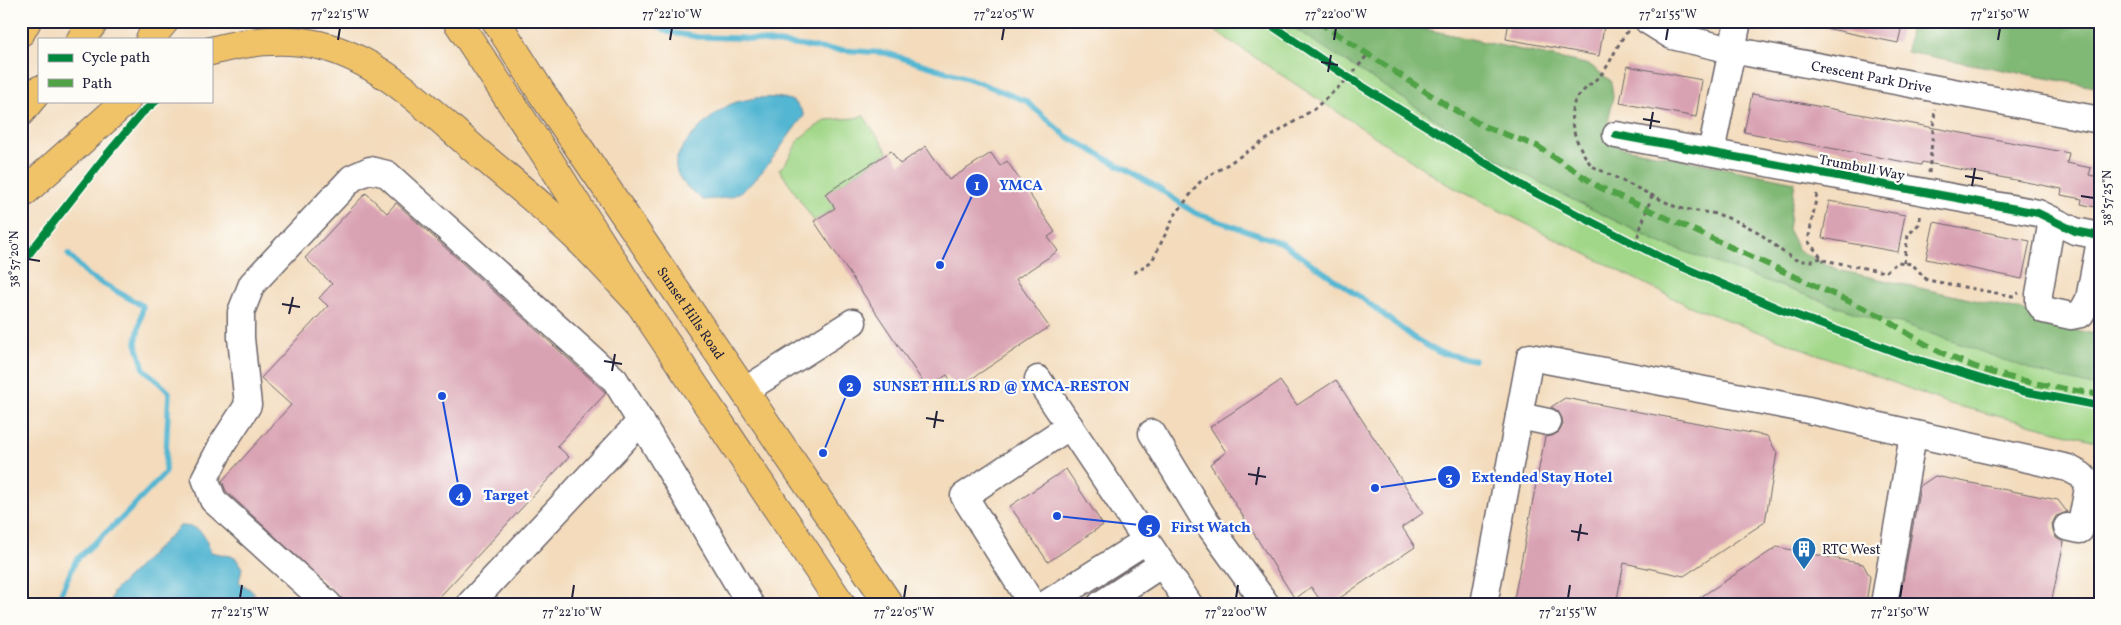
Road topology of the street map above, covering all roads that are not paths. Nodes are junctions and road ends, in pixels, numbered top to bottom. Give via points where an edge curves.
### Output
1 (27, 21) edge
2 (95, 21) edge
3 (165, 21) edge
4 (457, 21) edge
5 (496, 21) edge
6 (1738, 21) edge
7 (1638, 26) edge
8 (21, 32) edge
9 (82, 38) edge
10 (151, 38) edge
11 (1732, 50) junction
12 (212, 51) edge
13 (38, 91) edge
14 (96, 102) edge
15 (125, 102) edge
16 (21, 112) edge
17 (2100, 120) edge
18 (1616, 135) dead end
19 (1711, 152) junction
20 (21, 193) edge
21 (2052, 220) junction
22 (2100, 236) edge
23 (2100, 241) edge
24 (640, 304) junction
25 (853, 322) dead end
26 (1038, 379) dead end
27 (744, 392) junction
28 (1519, 416) junction
29 (641, 421) junction
30 (1548, 422) dead end
31 (1070, 426) junction
32 (1152, 433) dead end
33 (1913, 435) junction
34 (2067, 527) dead end
35 (1147, 540) junction
36 (1162, 564) junction
37 (328, 604) edge
38 (470, 604) edge
39 (750, 604) edge
40 (841, 604) edge
41 (889, 604) edge
42 (1032, 604) edge
43 (1046, 604) edge
44 (1101, 604) edge
45 (1189, 604) edge
46 (1266, 604) edge
47 (1484, 604) edge
48 (1884, 604) edge

1 - 8 main road
2 - 9 main road
3 - 10 main road
4 - 24 main road
5 - 27 main road, Sunset Hills Road
6 - 11 street
7 - 11 street, Crescent Park Drive
11 - 17 street, Crescent Park Drive
11 - 19 street
12 - 24 main road via 265,41 301,42 339,52 374,67 420,102 576,238
13 - 16 main road
14 - 20 main road
15 - 20 main road
18 - 19 street, Trumbull Way
19 - 21 street, Trumbull Way via 2038,213
21 - 22 street, Trumbull Way via 2075,231
21 - 23 street via 2039,294 2039,303 2044,310 2072,316 2082,314 2089,299
24 - 40 main road
25 - 27 street
26 - 31 street
27 - 41 main road, Sunset Hills Road
28 - 30 street
28 - 33 street via 1530,357 1799,408
28 - 47 street
29 - 37 street via 615,380 387,174 370,170 352,178 252,284 242,312 241,338 248,405 205,478 213,500
29 - 38 street
29 - 39 street
31 - 35 street
31 - 42 street via 964,496
32 - 46 street via 1203,517
33 - 34 street via 2068,468 2081,475 2089,483 2080,530
33 - 48 street
35 - 36 street
35 - 43 street
36 - 44 street
36 - 45 street

